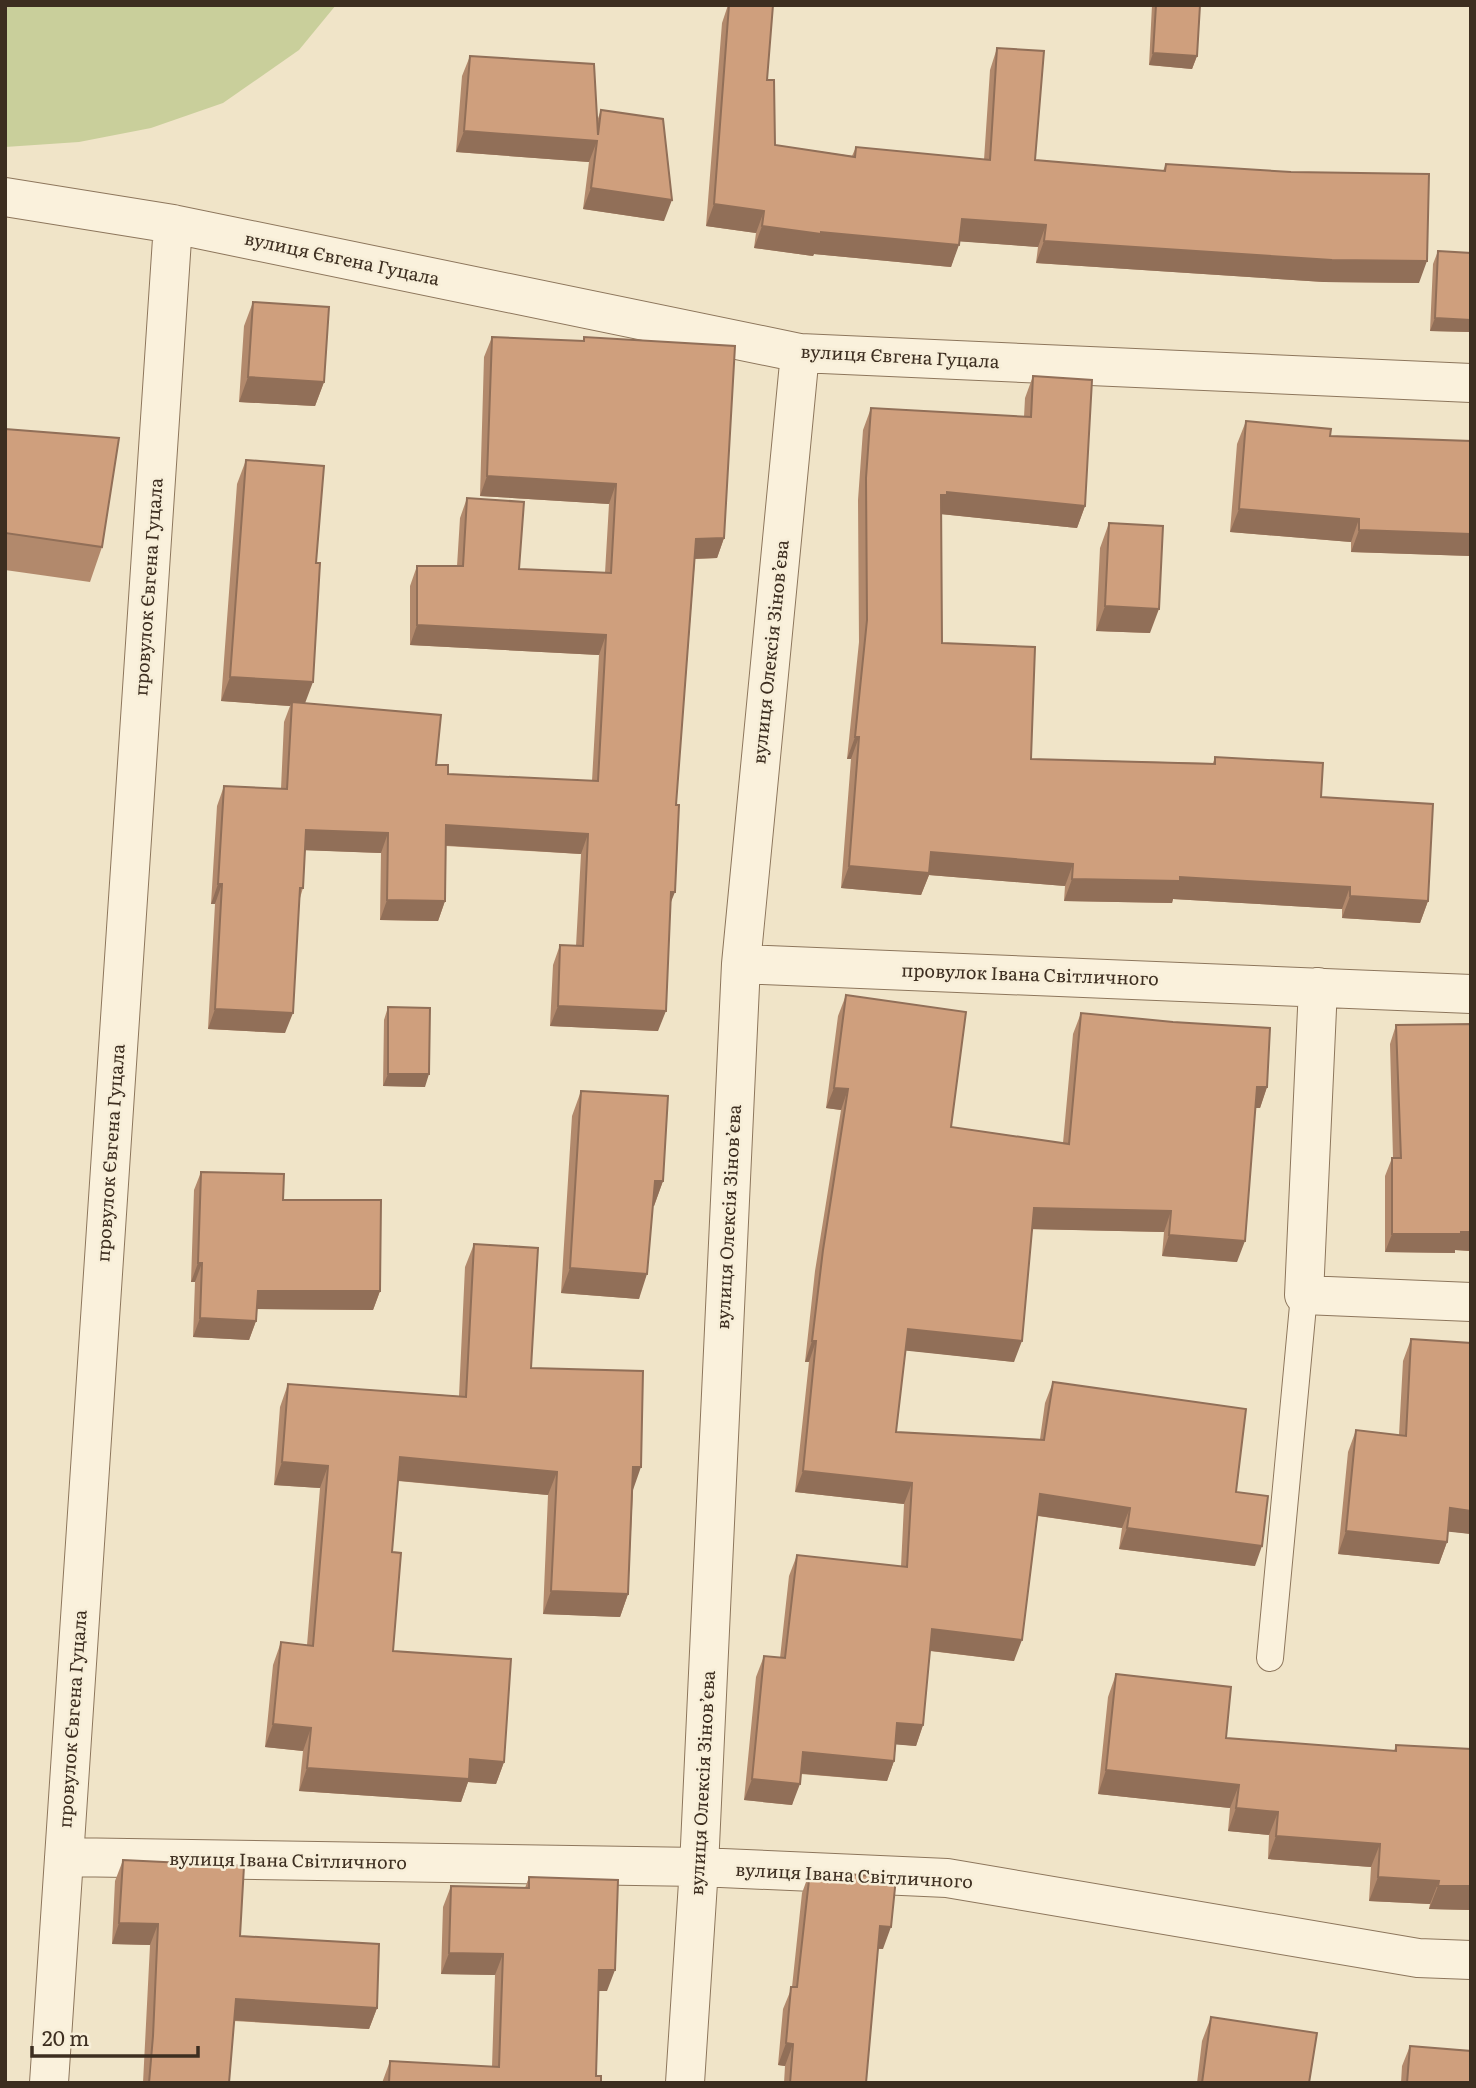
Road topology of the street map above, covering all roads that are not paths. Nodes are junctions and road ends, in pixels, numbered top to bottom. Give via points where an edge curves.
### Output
1 (5, 197) edge
2 (173, 224) junction
3 (800, 353) junction
4 (1471, 383) edge
5 (741, 964) junction
6 (1318, 987) junction
7 (1471, 994) edge
8 (1304, 1295) junction
9 (1471, 1302) edge
10 (1270, 1658) dead end
11 (64, 1857) junction
12 (699, 1867) junction
13 (1471, 1960) edge
14 (49, 2083) edge
15 (685, 2083) edge

1 - 2 street, вулиця Євгена Гуцала
2 - 3 street, вулиця Євгена Гуцала
2 - 11 street, провулок Євгена Гуцала
3 - 4 street, вулиця Євгена Гуцала
3 - 5 street, вулиця Олексія Зіновʼєва
5 - 6 street, провулок Івана Світличного
5 - 12 street, вулиця Олексія Зіновʼєва
6 - 7 street, провулок Івана Світличного
6 - 8 street
8 - 9 street
8 - 10 lane
11 - 12 street, вулиця Івана Світличного
11 - 14 street, провулок Євгена Гуцала
12 - 13 street, вулиця Івана Світличного via 947,1878 1418,1958
12 - 15 street, вулиця Олексія Зіновʼєва

